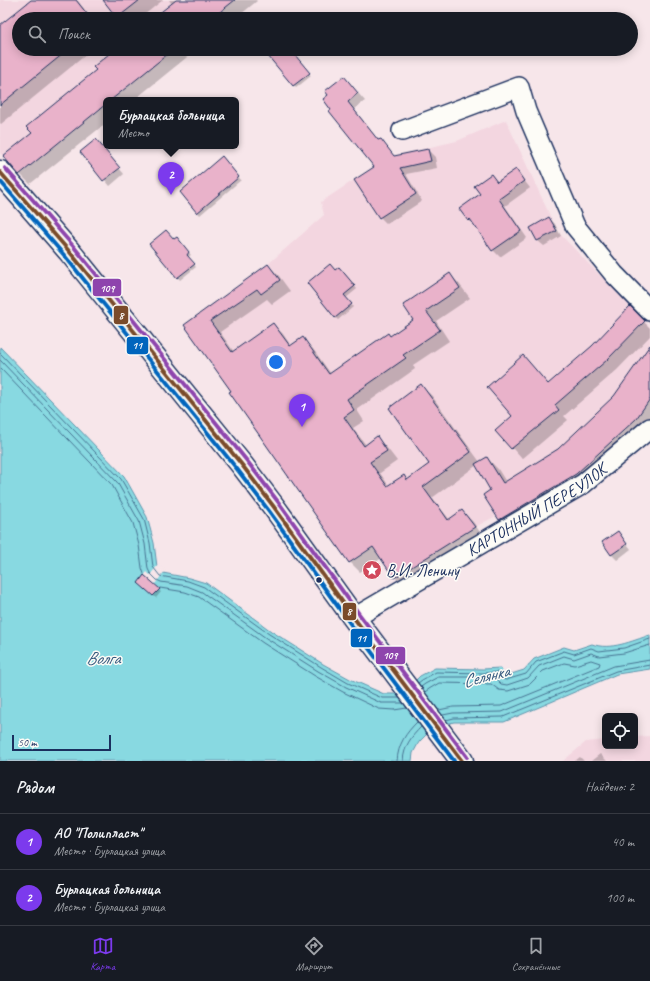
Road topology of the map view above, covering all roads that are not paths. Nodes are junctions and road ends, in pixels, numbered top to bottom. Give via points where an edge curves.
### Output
1 (402, 131) dead end
2 (0, 172) edge
3 (650, 312) edge
4 (650, 428) edge
5 (354, 618) junction
6 (458, 755) edge

1 - 3 street via 519,87 526,111 575,226 614,274
2 - 5 main road via 69,251 237,459
4 - 5 street, КАРТОННЫЙ ПЕРЕУЛОК via 583,484
5 - 6 main road

